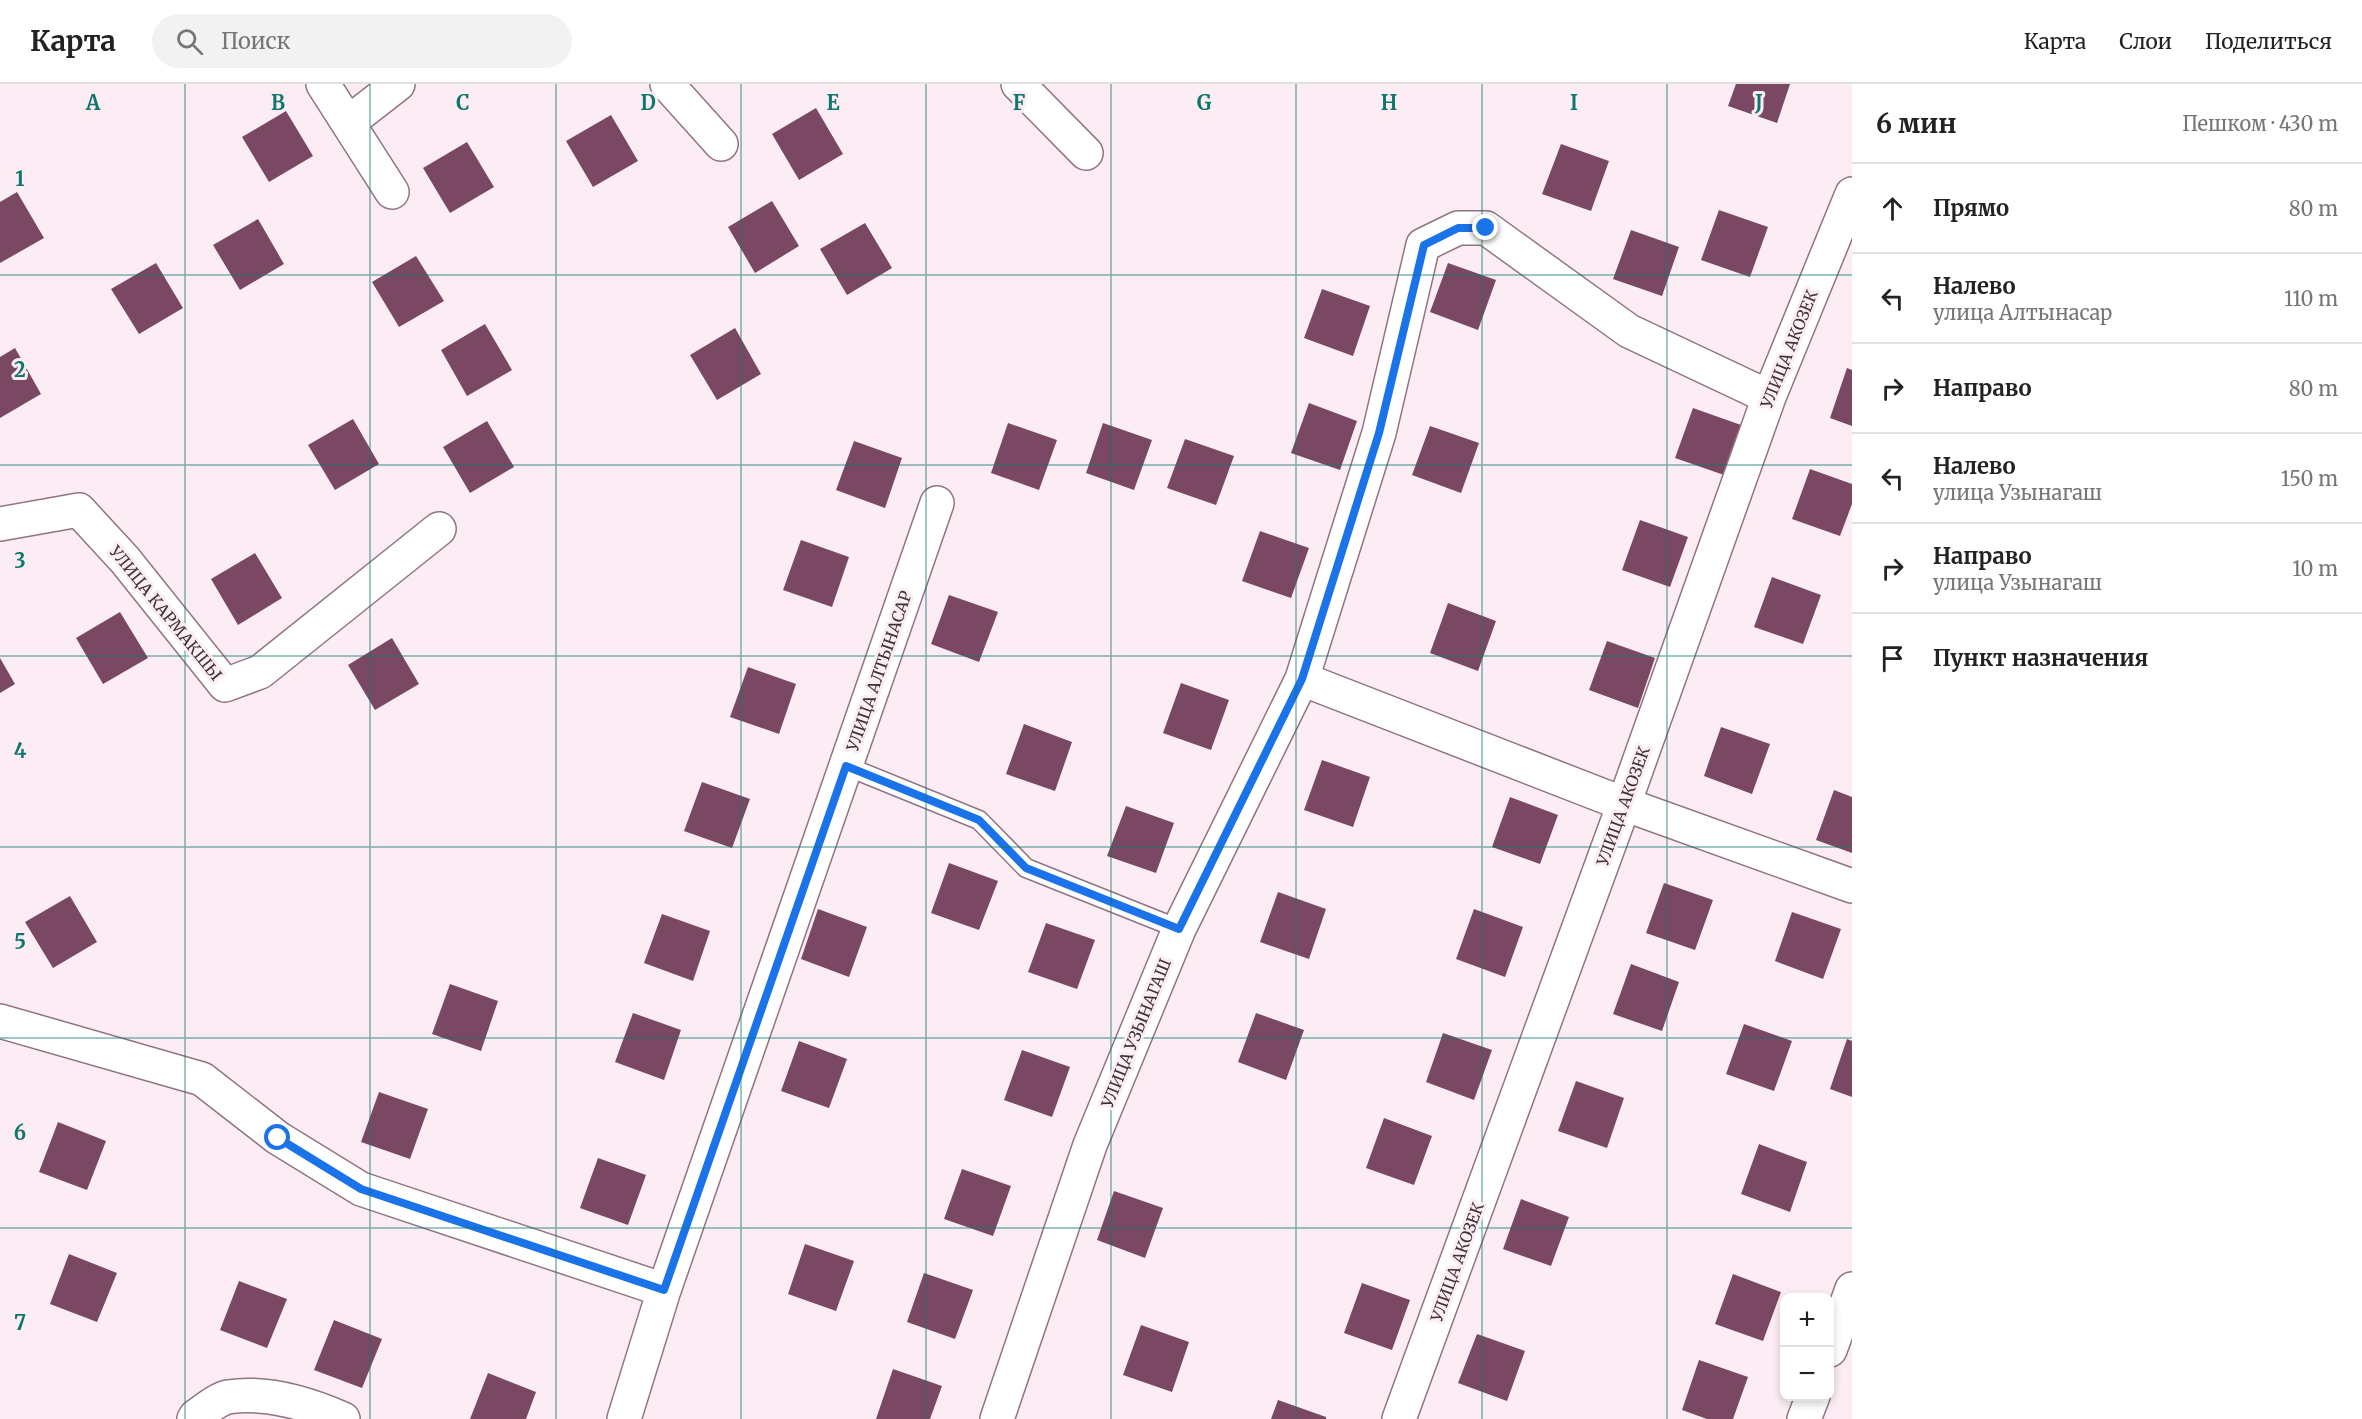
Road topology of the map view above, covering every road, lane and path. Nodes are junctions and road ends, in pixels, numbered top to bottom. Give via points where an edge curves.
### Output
1 (323, 84) edge
2 (398, 84) edge
3 (667, 84) edge
4 (1018, 84) edge
5 (348, 123) junction
6 (721, 144) dead end
7 (1086, 153) dead end
8 (392, 192) dead end
9 (1852, 194) edge
10 (1769, 397) junction
11 (938, 503) dead end
12 (0, 524) edge
13 (439, 529) dead end
14 (1302, 679) junction
15 (846, 766) junction
16 (1624, 804) junction
17 (1852, 886) edge
18 (1179, 929) junction
19 (0, 1021) edge
20 (1852, 1289) edge
21 (664, 1290) junction
22 (1831, 1347) edge
23 (1811, 1401) edge
24 (194, 1419) edge
25 (343, 1419) edge
26 (624, 1419) edge
27 (997, 1419) edge
28 (1399, 1419) edge
29 (1804, 1419) edge

1 - 5 street
2 - 5 street
3 - 6 street
4 - 7 street
5 - 8 street
9 - 10 street, УЛИЦА АКОЗЕК
10 - 14 street, УЛИЦА УЗЫНАГАШ via 1629,331 1486,228 1458,228 1424,245 1379,433
10 - 16 street, УЛИЦА АКОЗЕК
11 - 15 street, УЛИЦА АЛТЫНАСАР
12 - 13 street, УЛИЦА КАРМАКШЫ via 78,510 125,560 225,686 260,672
14 - 16 street
14 - 18 street, УЛИЦА УЗЫНАГАШ
15 - 18 lane via 979,820 1026,868
15 - 21 street, УЛИЦА АЛТЫНАСАР
16 - 17 street
16 - 28 street, УЛИЦА АКОЗЕК
18 - 27 street, УЛИЦА УЗЫНАГАШ via 1090,1145
19 - 21 street via 202,1079 278,1138 361,1189
20 - 22 street
21 - 26 street, УЛИЦА АЛТЫНАСАР
23 - 29 street
24 - 25 street via 227,1397 275,1397

